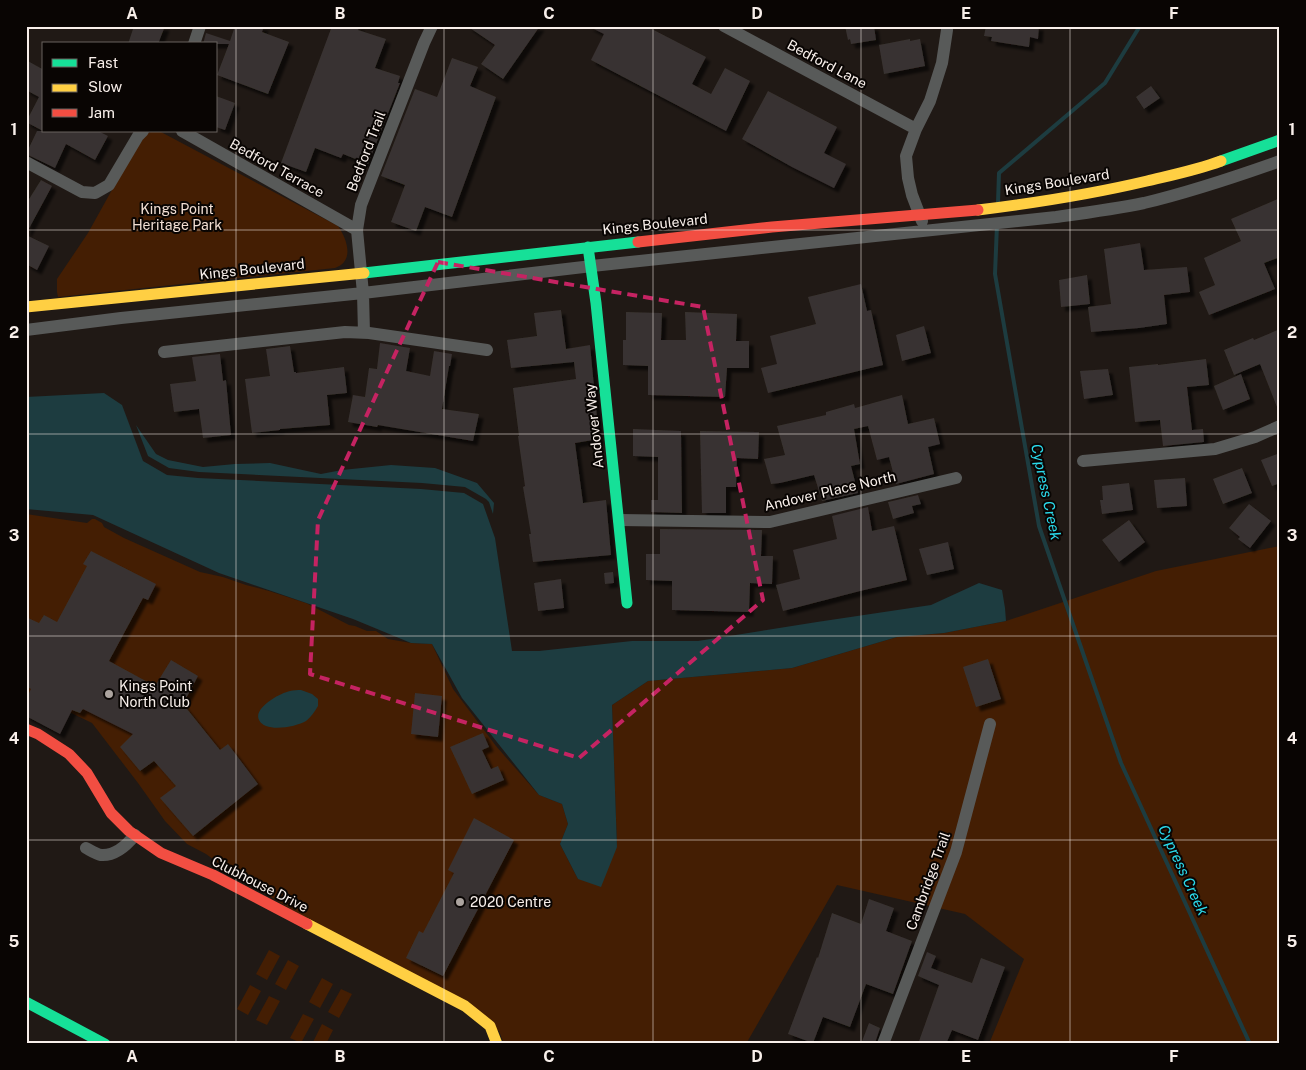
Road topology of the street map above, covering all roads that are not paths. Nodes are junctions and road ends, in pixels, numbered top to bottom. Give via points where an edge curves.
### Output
1 (200, 26) edge
2 (432, 26) edge
3 (724, 26) edge
4 (947, 26) edge
5 (195, 42) edge
6 (916, 129) junction
7 (142, 132) edge
8 (184, 132) edge
9 (1280, 140) edge
10 (1280, 161) edge
11 (26, 162) edge
12 (920, 214) junction
13 (357, 230) junction
14 (925, 230) junction
15 (588, 247) junction
16 (592, 266) junction
17 (361, 273) junction
18 (363, 293) junction
19 (26, 307) edge
20 (26, 330) edge
21 (364, 333) junction
22 (487, 350) dead end
23 (164, 352) dead end
24 (1280, 426) edge
25 (1083, 461) dead end
26 (956, 478) dead end
27 (619, 520) junction
28 (627, 603) dead end
29 (990, 724) dead end
30 (26, 729) edge
31 (136, 835) junction
32 (86, 848) dead end
33 (26, 1002) edge
34 (105, 1044) edge
35 (497, 1044) edge
36 (883, 1044) edge

1 - 5 street
2 - 13 street, Bedford Trail via 361,205
3 - 6 street, Bedford Lane
4 - 6 street via 942,63 930,101
6 - 12 street via 906,156 912,195
7 - 11 street via 109,185 95,193 82,192
8 - 13 street, Bedford Terrace
9 - 12 street, Kings Boulevard via 1200,169 1118,188 1018,204
10 - 14 street via 1228,180 1142,203 1090,212
12 - 14 street
12 - 15 street, Kings Boulevard
13 - 17 street, Bedford Trail
14 - 16 street
15 - 16 street, Andover Way
15 - 17 street, Kings Boulevard
16 - 18 street
16 - 27 street, Andover Way
17 - 18 street, Bedford Trail
17 - 19 street, Kings Boulevard
18 - 20 street
18 - 21 street, Bedford Trail
21 - 22 street
21 - 23 street via 345,332
24 - 25 street via 1215,450
26 - 27 street, Andover Place North via 770,522
27 - 28 street, Andover Way
29 - 36 street, Cambridge Trail via 956,852
30 - 31 street, Clubhouse Drive via 69,754 87,773 111,813
31 - 32 street via 114,852 100,855
31 - 35 street, Clubhouse Drive via 161,853 213,875 465,1006 490,1026
33 - 34 street

